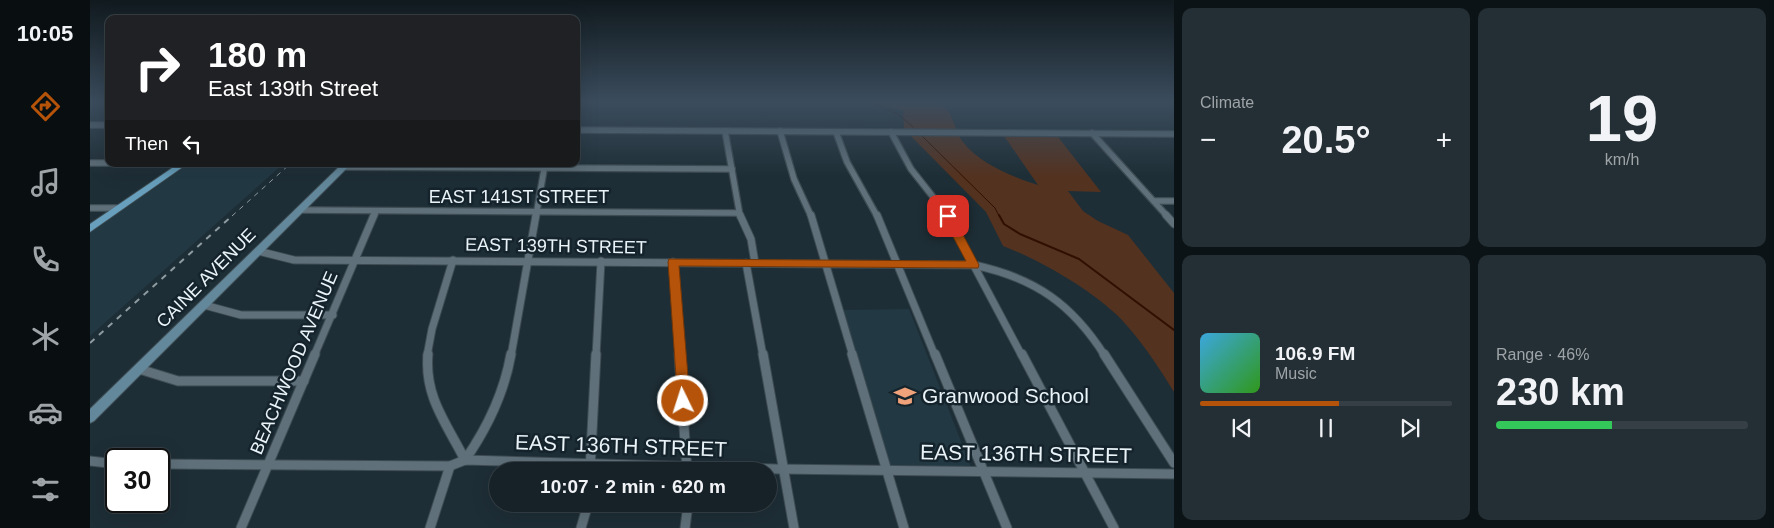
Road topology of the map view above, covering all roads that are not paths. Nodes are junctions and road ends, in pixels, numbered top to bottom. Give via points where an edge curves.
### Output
1 (580, 130) edge
2 (725, 131) junction
3 (780, 131) junction
4 (836, 132) junction
5 (891, 132) junction
6 (1092, 133) junction
7 (1174, 134) edge
8 (90, 163) edge
9 (105, 163) edge
10 (179, 167) edge
11 (345, 167) edge
12 (544, 167) edge
13 (580, 167) edge
14 (732, 169) junction
15 (1154, 201) junction
16 (1174, 201) edge
17 (90, 208) edge
18 (118, 208) junction
19 (300, 210) junction
20 (376, 211) junction
21 (536, 212) junction
22 (739, 213) junction
23 (1174, 224) edge
24 (90, 228) edge
25 (258, 251) junction
26 (356, 260) junction
27 (453, 260) junction
28 (526, 261) junction
29 (601, 261) junction
30 (673, 262) junction
31 (751, 263) junction
32 (824, 264) junction
33 (897, 264) junction
34 (974, 265) junction
35 (204, 305) junction
36 (333, 315) junction
37 (139, 369) junction
38 (304, 381) junction
39 (90, 417) edge
40 (465, 460) junction
41 (90, 461) edge
42 (496, 462) edge
43 (590, 462) edge
44 (687, 462) edge
45 (105, 463) edge
46 (1174, 463) edge
47 (170, 464) edge
48 (268, 464) junction
49 (450, 466) junction
50 (777, 469) edge
51 (784, 469) junction
52 (888, 471) junction
53 (984, 472) junction
54 (1084, 472) junction
55 (1174, 474) edge
56 (586, 512) edge
57 (687, 512) edge
58 (241, 528) edge
59 (430, 528) edge
60 (581, 528) edge
61 (685, 528) edge
62 (794, 528) edge
63 (904, 528) edge
64 (1007, 528) edge
65 (1114, 528) edge

1 - 2 street
2 - 3 street
2 - 14 street
3 - 4 street
3 - 32 street via 792,172 809,209
4 - 5 street
4 - 33 street via 847,162 876,213
5 - 6 street
5 - 34 street via 910,169 948,216
6 - 7 street
6 - 15 street
8 - 9 street
10 - 18 main road
11 - 19 street, CAINE AVENUE
12 - 21 street
13 - 14 street
14 - 22 street
15 - 16 street
15 - 23 street
17 - 18 street
18 - 24 main road
19 - 20 street, EAST 141ST STREET
19 - 25 street, CAINE AVENUE
20 - 21 street, EAST 141ST STREET
20 - 26 street, BEACHWOOD AVENUE
21 - 22 street, EAST 141ST STREET
21 - 28 street
22 - 31 street via 751,239
25 - 26 street, EAST 139TH STREET via 294,260
25 - 35 street, CAINE AVENUE
26 - 27 street, EAST 139TH STREET
26 - 36 street, BEACHWOOD AVENUE
27 - 28 street, EAST 139TH STREET
27 - 40 street via 428,344 428,372 432,398 441,421
28 - 29 street, EAST 139TH STREET
28 - 40 street via 507,376 499,404 484,434
29 - 30 street, EAST 139TH STREET
29 - 43 street
30 - 31 street, EAST 139TH STREET
30 - 44 street
31 - 32 street, EAST 139TH STREET
31 - 51 street
32 - 33 street, EAST 139TH STREET
32 - 52 street
33 - 34 street, EAST 139TH STREET
33 - 53 street
34 - 46 street, EAST 139TH STREET via 998,270 1040,289 1060,302 1088,329
34 - 54 street
35 - 36 street via 241,315
35 - 37 street, CAINE AVENUE
36 - 38 street, BEACHWOOD AVENUE
37 - 38 street via 178,381
37 - 39 street, CAINE AVENUE
38 - 48 street, BEACHWOOD AVENUE
40 - 42 street, EAST 136TH STREET
40 - 49 street, EAST 136TH STREET
41 - 45 street
47 - 48 street, EAST 136TH STREET
48 - 49 street, EAST 136TH STREET
48 - 58 street, BEACHWOOD AVENUE
49 - 59 street
50 - 51 street, EAST 136TH STREET
51 - 52 street, EAST 136TH STREET
51 - 62 street
52 - 53 street, EAST 136TH STREET
52 - 63 street
53 - 54 street, EAST 136TH STREET
53 - 64 street
54 - 55 street, EAST 136TH STREET
54 - 65 street
56 - 60 street
57 - 61 street

